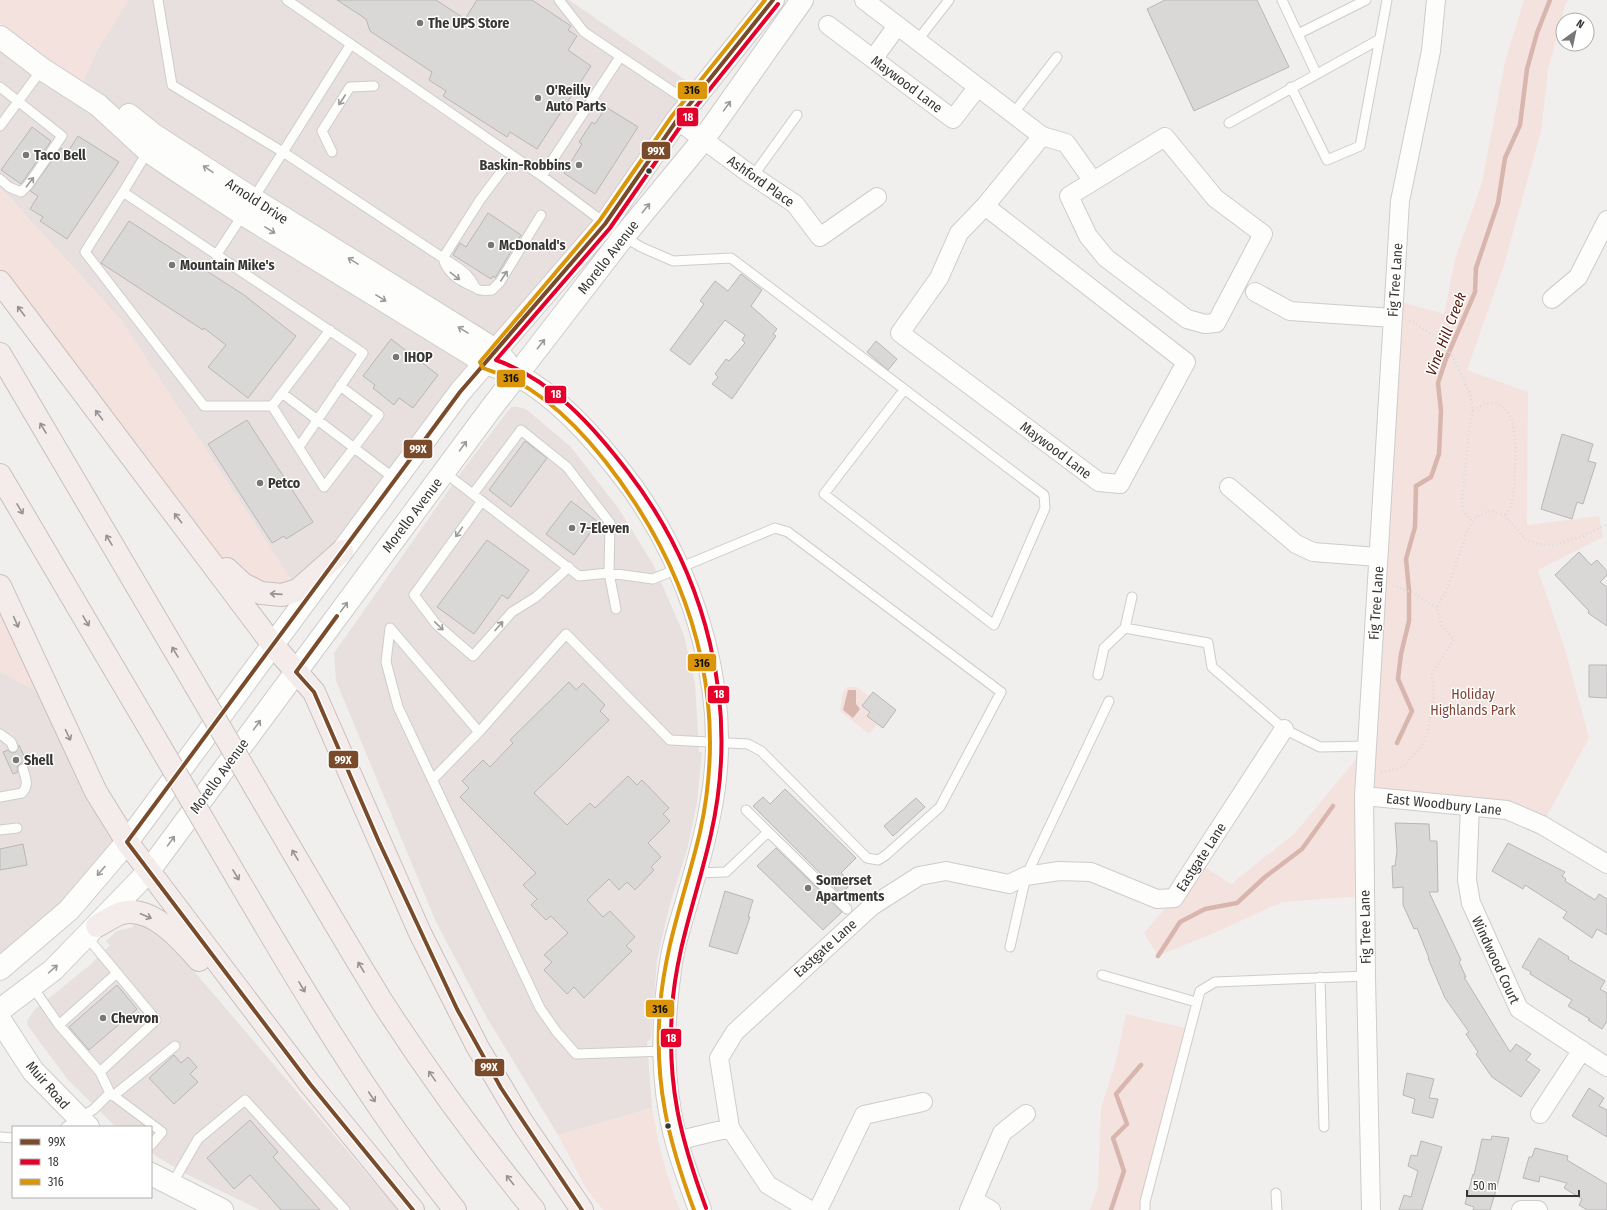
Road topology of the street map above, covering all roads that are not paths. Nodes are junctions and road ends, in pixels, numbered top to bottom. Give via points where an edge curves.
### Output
1 (158, 0) edge
2 (287, 0) edge
3 (559, 0) edge
4 (774, 0) edge
5 (802, 0) edge
6 (864, 0) edge
7 (948, 0) edge
8 (1282, 0) edge
9 (1366, 0) edge
10 (1387, 0) edge
11 (1436, 0) edge
12 (0, 23) edge
13 (828, 25) dead end
14 (897, 26) junction
15 (1298, 34) junction
16 (0, 37) edge
17 (1380, 39) junction
18 (918, 42) junction
19 (351, 44) junction
20 (620, 57) junction
21 (1057, 57) dead end
22 (873, 59) junction
23 (42, 69) junction
24 (1316, 73) junction
25 (374, 86) dead end
26 (0, 87) edge
27 (1291, 87) junction
28 (977, 88) junction
29 (19, 102) junction
30 (690, 103) junction
31 (1013, 114) junction
32 (798, 115) dead end
33 (677, 120) junction
34 (1229, 123) dead end
35 (0, 126) edge
36 (1042, 136) junction
37 (703, 140) junction
38 (148, 151) junction
39 (284, 152) junction
40 (332, 152) dead end
41 (513, 156) junction
42 (542, 176) junction
43 (753, 176) junction
44 (0, 179) edge
45 (1093, 181) junction
46 (123, 192) junction
47 (877, 197) dead end
48 (248, 206) junction
49 (985, 206) junction
50 (541, 215) dead end
51 (1607, 220) edge
52 (605, 224) junction
53 (624, 236) junction
54 (217, 254) junction
55 (443, 258) junction
56 (0, 282) edge
57 (1255, 292) dead end
58 (1552, 298) dead end
59 (1393, 318) junction
60 (330, 330) junction
61 (0, 354) edge
62 (491, 357) junction
63 (517, 375) junction
64 (340, 386) junction
65 (904, 390) junction
66 (282, 393) junction
67 (272, 406) junction
68 (317, 420) junction
69 (298, 447) junction
70 (354, 448) junction
71 (444, 472) junction
72 (0, 475) edge
73 (395, 479) junction
74 (1229, 487) dead end
75 (473, 494) junction
76 (482, 501) junction
77 (202, 549) junction
78 (342, 552) junction
79 (1378, 556) junction
80 (678, 567) junction
81 (569, 568) junction
82 (609, 574) junction
83 (0, 586) edge
84 (1132, 597) dead end
85 (616, 609) dead end
86 (1125, 628) junction
87 (273, 645) junction
88 (296, 672) junction
89 (1098, 675) dead end
90 (1109, 701) dead end
91 (1284, 729) junction
92 (479, 732) junction
93 (0, 734) edge
94 (716, 742) junction
95 (1367, 746) junction
96 (13, 747) dead end
97 (23, 769) dead end
98 (433, 779) junction
99 (1364, 796) junction
100 (0, 797) edge
101 (1470, 806) junction
102 (746, 810) dead end
103 (17, 828) dead end
104 (0, 830) edge
105 (768, 832) junction
106 (127, 842) junction
107 (1607, 864) edge
108 (148, 872) junction
109 (696, 873) junction
110 (1026, 876) junction
111 (847, 909) dead end
112 (92, 932) junction
113 (1010, 947) dead end
114 (0, 969) edge
115 (117, 973) junction
116 (1102, 975) dead end
117 (1366, 976) junction
118 (1320, 977) junction
119 (234, 985) junction
120 (32, 986) junction
121 (1196, 1002) junction
122 (0, 1010) edge
123 (0, 1020) edge
124 (59, 1025) junction
125 (175, 1046) dead end
126 (1582, 1050) junction
127 (665, 1051) junction
128 (1607, 1067) edge
129 (100, 1072) junction
130 (111, 1095) junction
131 (923, 1102) dead end
132 (1026, 1114) dead end
133 (1540, 1114) dead end
134 (77, 1124) edge
135 (1324, 1127) dead end
136 (730, 1128) junction
137 (0, 1137) edge
138 (12, 1138) edge
139 (676, 1141) junction
140 (152, 1144) edge
141 (152, 1175) edge
142 (171, 1185) junction
143 (1276, 1193) dead end
144 (972, 1205) edge
145 (1144, 1207) edge
146 (222, 1210) edge
147 (345, 1210) edge
148 (413, 1210) edge
149 (455, 1210) edge
150 (534, 1210) edge
151 (582, 1210) edge
152 (700, 1210) edge
153 (810, 1210) edge
154 (818, 1210) edge
155 (992, 1210) edge
156 (1277, 1210) edge
157 (1371, 1210) edge
158 (1521, 1210) edge
159 (1538, 1210) edge

1 - 39 lane via 172,85
2 - 19 lane
3 - 20 lane via 584,32
4 - 30 street, Morello Avenue
37 -> 5 street, Morello Avenue
6 - 14 street
7 - 18 lane
8 - 15 lane
9 - 15 lane
10 - 17 lane
11 - 59 street, Fig Tree Lane via 1431,51 1400,202
48 -> 12 street, Arnold Drive via 128,114 48,61
13 - 22 street, Maywood Lane
14 - 18 street
14 - 22 street
15 - 24 lane
16 - 23 street, Arnold Drive
17 - 24 lane
17 - 27 lane via 1360,146 1327,160
18 - 28 street
19 - 39 lane
19 - 41 lane
20 - 30 lane
20 - 42 lane
21 - 31 lane
22 - 28 street, Maywood Lane via 953,119
23 - 29 lane
23 - 38 street, Arnold Drive via 98,105
24 - 27 lane
25 -> 40 lane via 350,87 322,131
26 - 29 lane
27 - 34 lane
28 - 31 street
29 - 35 lane
44 -> 29 lane via 9,187 21,192 62,136
30 - 33 street, Morello Avenue
31 - 36 street
32 - 43 lane
33 - 37 street, Ashford Place
33 - 52 street, Morello Avenue
36 - 45 street via 1066,143
36 - 49 street, Maywood Lane
37 - 43 street, Ashford Place
53 -> 37 street, Morello Avenue
38 - 46 lane
38 - 48 street, Arnold Drive
39 - 48 lane
39 - 55 lane
41 - 42 lane
41 - 55 lane via 480,200
42 - 52 lane
43 - 47 street, Ashford Place via 795,204 820,237
45 - 45 street via 1165,137 1215,198 1263,234 1216,322 1204,324 1187,320 1106,258 1088,236 1069,196
46 - 54 lane
46 - 67 lane via 85,252 204,406
48 - 54 lane
48 - 62 street, Arnold Drive
49 - 49 street, Maywood Lane via 959,233 939,278 900,332 1098,482 1120,484 1186,362
55 -> 50 lane via 468,276 474,287 482,291 492,290 500,282
51 - 58 street via 1578,277
52 - 53 lane
52 - 62 street, Morello Avenue
63 -> 53 street, Morello Avenue
53 - 65 lane via 640,247 673,261 731,258
54 - 60 lane
77 -> 56 highway
57 - 59 street via 1290,311
59 - 79 street, Fig Tree Lane
60 - 64 lane via 363,353
60 - 66 lane
150 -> 61 highway, bridge via 420,1059 361,967
62 - 63 street, Arnold Drive
62 - 73 street, Morello Avenue via 460,392
71 -> 63 street, Morello Avenue
63 - 80 street, Arnold Drive via 548,396 610,456 645,506
64 - 68 lane
64 - 70 lane via 379,415
65 - 65 lane via 1044,495 1045,508 994,625 824,494
66 - 67 lane
66 - 68 lane
67 - 69 lane
68 - 69 lane
68 - 70 lane
69 - 70 lane via 324,487
70 - 73 lane
71 - 75 lane
88 -> 71 street, Morello Avenue
72 -> 149 highway, bridge via 303,989 389,1122
73 - 78 street, Morello Avenue
74 - 79 street via 1296,544 1313,552
75 - 76 lane
75 - 82 lane via 521,430 567,467 610,523
76 - 81 lane
76 -> 81 lane via 414,595 436,624 473,656 512,612 536,597
78 -> 77 highway via 298,590 282,595 261,593 243,584
77 - 87 highway
78 - 87 street, Morello Avenue
79 - 95 street, Fig Tree Lane
80 - 82 lane via 653,579
80 - 94 street, Arnold Drive via 693,602 703,635 715,704
80 - 94 lane via 775,528 788,532 1001,692 940,807 878,860 867,858 761,751 748,744
81 - 82 lane via 579,576
82 - 85 lane
83 -> 106 highway via 96,792
84 - 86 lane
86 - 89 lane via 1104,648
86 - 91 lane via 1208,643 1212,667
87 - 88 highway
87 - 106 street, Morello Avenue
108 -> 88 street, Morello Avenue
88 - 151 highway via 314,692 382,849 457,1009 501,1088
90 - 110 lane
91 - 95 lane via 1320,747
91 - 110 street, Eastgate Lane via 1174,898 1157,899 1092,872 1059,871
92 - 94 lane via 566,634 670,740
92 - 98 lane
92 - 98 lane via 390,628 386,662 398,707
93 - 96 lane via 11,742
94 - 109 street, Arnold Drive via 711,807
95 - 99 street, Fig Tree Lane
97 - 100 lane via 27,788 22,794
98 - 127 lane via 540,1008 556,1031 576,1054
99 - 101 street, East Woodbury Lane
99 - 117 street, Fig Tree Lane
101 - 107 street, East Woodbury Lane via 1507,810 1542,825
101 - 126 street, Windwood Court via 1467,880 1471,903 1519,1009
102 - 105 lane
103 - 104 lane
105 - 109 lane via 726,872
105 - 111 lane
106 - 108 highway
106 -> 114 street, Morello Avenue via 69,910
108 - 112 street, Morello Avenue
108 - 119 highway
109 - 127 street, Arnold Drive via 671,962
110 - 113 lane
110 - 136 street, Eastgate Lane via 1009,884 946,871 919,876 872,906 735,1032 719,1058
112 - 115 lane
112 -> 119 highway via 122,912 140,913 172,930 201,962
120 -> 112 street, Morello Avenue via 53,970
115 - 124 lane
115 - 129 lane via 156,1020
116 - 121 lane
117 - 118 lane
117 - 157 street, Fig Tree Lane
118 - 121 lane via 1215,982 1200,992
118 - 135 lane
119 - 148 highway via 310,1084
120 - 122 street, Morello Avenue
120 - 124 lane
121 - 145 lane
123 - 134 street, Muir Road via 33,1071
124 - 129 lane
125 - 130 lane
126 - 128 street, Windwood Court
126 - 133 street
127 - 139 street, Arnold Drive via 668,1096
129 - 130 lane
130 - 134 lane
130 - 140 lane via 162,1132
131 - 154 street via 864,1115
132 - 144 street via 1002,1133
136 - 139 street
136 - 153 street, Eastgate Lane via 768,1184
137 - 138 lane
139 - 152 street, Arnold Drive
141 - 142 street
142 - 146 street
142 - 147 lane via 198,1139 245,1100
143 - 156 lane
144 - 155 street
158 - 159 street

